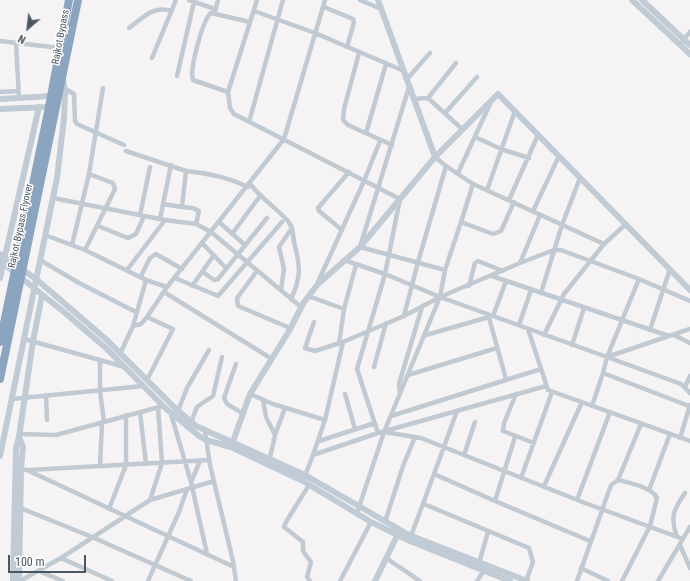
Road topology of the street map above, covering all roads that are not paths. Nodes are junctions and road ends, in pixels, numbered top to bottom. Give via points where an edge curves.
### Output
1 (69, 0) edge
2 (78, 0) edge
3 (176, 0) edge
4 (188, 0) edge
5 (218, 0) edge
6 (257, 0) edge
7 (284, 0) edge
8 (325, 0) edge
9 (360, 0) edge
10 (378, 0) edge
11 (632, 0) edge
12 (642, 0) edge
13 (194, 2) junction
14 (324, 7) junction
15 (382, 9) junction
16 (172, 11) junction
17 (215, 11) junction
18 (254, 11) junction
19 (278, 20) junction
20 (250, 22) junction
21 (129, 28) dead end
22 (690, 32) edge
23 (315, 33) junction
24 (0, 41) edge
25 (682, 42) junction
26 (16, 43) junction
27 (690, 45) edge
28 (347, 47) junction
29 (60, 48) junction
30 (359, 53) junction
31 (430, 53) dead end
32 (690, 54) edge
33 (152, 58) dead end
34 (456, 63) dead end
35 (386, 64) junction
36 (404, 71) junction
37 (177, 76) dead end
38 (477, 77) dead end
39 (63, 78) junction
40 (407, 79) junction
41 (410, 86) junction
42 (64, 88) junction
43 (104, 88) dead end
44 (18, 91) junction
45 (0, 92) edge
46 (228, 92) junction
47 (51, 96) junction
48 (19, 98) junction
49 (428, 98) junction
50 (0, 99) edge
51 (413, 99) junction
52 (490, 103) junction
53 (39, 107) junction
54 (53, 108) junction
55 (0, 109) edge
56 (515, 111) junction
57 (445, 113) junction
58 (249, 122) junction
59 (462, 129) junction
60 (95, 132) junction
61 (366, 133) junction
62 (538, 135) junction
63 (475, 137) junction
64 (284, 139) junction
65 (380, 141) junction
66 (124, 145) dead end
67 (392, 145) junction
68 (501, 149) junction
69 (126, 151) dead end
70 (559, 156) junction
71 (435, 157) junction
72 (528, 158) junction
73 (171, 165) junction
74 (446, 166) junction
75 (150, 167) dead end
76 (186, 172) junction
77 (348, 172) junction
78 (458, 173) junction
79 (89, 174) junction
80 (580, 178) junction
81 (364, 181) junction
82 (251, 184) junction
83 (473, 184) junction
84 (379, 189) junction
85 (487, 190) junction
86 (260, 196) junction
87 (53, 198) junction
88 (400, 199) junction
89 (511, 201) junction
90 (82, 204) junction
91 (163, 204) junction
92 (182, 207) junction
93 (106, 208) junction
94 (533, 211) junction
95 (142, 215) junction
96 (540, 215) junction
97 (267, 218) dead end
98 (163, 220) junction
99 (219, 222) junction
100 (282, 222) dead end
101 (462, 222) junction
102 (196, 224) junction
103 (626, 224) junction
104 (562, 225) junction
105 (98, 226) junction
106 (292, 228) junction
107 (342, 230) junction
108 (210, 232) junction
109 (232, 234) junction
110 (45, 235) junction
111 (202, 243) junction
112 (604, 244) junction
113 (72, 245) junction
114 (245, 245) junction
115 (360, 247) junction
116 (85, 250) junction
117 (554, 250) junction
118 (214, 255) junction
119 (237, 255) junction
120 (390, 255) junction
121 (2, 259) edge
122 (40, 260) junction
123 (344, 260) junction
124 (590, 261) junction
125 (418, 262) junction
126 (246, 263) junction
127 (520, 263) junction
128 (356, 265) junction
129 (226, 268) junction
130 (182, 269) junction
131 (670, 269) junction
132 (128, 270) junction
133 (445, 270) junction
134 (256, 271) junction
135 (503, 271) junction
136 (203, 272) junction
137 (385, 274) junction
138 (141, 276) junction
139 (492, 276) junction
140 (0, 278) edge
141 (175, 278) junction
142 (36, 279) junction
143 (639, 279) junction
144 (146, 280) junction
145 (506, 281) junction
146 (318, 284) junction
147 (413, 285) junction
148 (192, 286) junction
149 (469, 286) junction
150 (167, 287) junction
151 (34, 288) junction
152 (281, 290) junction
153 (531, 290) junction
154 (664, 290) junction
155 (690, 290) edge
156 (164, 292) junction
157 (541, 293) junction
158 (42, 295) junction
159 (308, 296) junction
160 (440, 297) junction
161 (291, 299) junction
162 (561, 300) junction
163 (690, 301) edge
164 (301, 307) junction
165 (422, 307) junction
166 (584, 308) junction
167 (344, 309) junction
168 (136, 312) junction
169 (404, 316) junction
170 (490, 316) junction
171 (147, 317) junction
172 (622, 321) junction
173 (314, 322) dead end
174 (386, 323) junction
175 (519, 325) junction
176 (133, 326) junction
177 (290, 328) junction
178 (528, 329) junction
179 (650, 330) junction
180 (690, 330) edge
181 (369, 331) junction
182 (426, 335) junction
183 (544, 335) junction
184 (674, 335) junction
185 (669, 336) junction
186 (24, 339) junction
187 (33, 341) junction
188 (0, 342) edge
189 (341, 343) junction
190 (690, 343) edge
191 (572, 345) junction
192 (497, 348) junction
193 (209, 350) dead end
194 (120, 352) junction
195 (222, 357) dead end
196 (607, 357) junction
197 (272, 359) junction
198 (100, 360) junction
199 (118, 360) junction
200 (236, 364) dead end
201 (374, 367) dead end
202 (126, 368) junction
203 (541, 369) junction
204 (603, 373) junction
205 (408, 375) junction
206 (690, 376) edge
207 (0, 379) edge
208 (506, 379) junction
209 (147, 380) junction
210 (143, 386) junction
211 (546, 386) junction
212 (686, 387) junction
213 (100, 391) junction
214 (552, 392) junction
215 (690, 393) edge
216 (250, 394) junction
217 (345, 394) dead end
218 (400, 394) junction
219 (516, 394) junction
220 (46, 395) junction
221 (25, 397) junction
222 (12, 399) junction
223 (263, 400) junction
224 (582, 402) junction
225 (690, 405) edge
226 (592, 406) junction
227 (160, 407) junction
228 (285, 408) junction
229 (178, 411) junction
230 (457, 411) junction
231 (140, 412) junction
232 (610, 412) junction
233 (242, 413) junction
234 (171, 414) junction
235 (126, 415) junction
236 (391, 416) junction
237 (47, 420) dead end
238 (325, 420) junction
239 (191, 422) junction
240 (475, 422) dead end
241 (103, 423) junction
242 (375, 423) junction
243 (642, 424) junction
244 (355, 429) junction
245 (205, 431) junction
246 (384, 432) junction
247 (378, 433) junction
248 (670, 434) junction
249 (275, 435) junction
250 (19, 436) junction
251 (415, 437) junction
252 (514, 437) junction
253 (680, 438) junction
254 (206, 440) junction
255 (319, 441) junction
256 (690, 441) edge
257 (534, 443) junction
258 (231, 445) junction
259 (443, 446) junction
260 (313, 455) junction
261 (464, 455) junction
262 (0, 456) edge
263 (257, 456) junction
264 (270, 458) junction
265 (209, 460) junction
266 (200, 461) junction
267 (184, 462) junction
268 (162, 463) junction
269 (146, 464) junction
270 (126, 465) junction
271 (100, 466) junction
272 (21, 469) junction
273 (504, 471) junction
274 (434, 474) junction
275 (304, 478) junction
276 (522, 478) junction
277 (618, 480) junction
278 (214, 481) junction
279 (191, 482) junction
280 (309, 485) junction
281 (544, 486) junction
282 (190, 488) junction
283 (648, 490) junction
284 (685, 493) dead end
285 (150, 500) junction
286 (577, 500) junction
287 (495, 501) junction
288 (424, 504) junction
289 (17, 507) junction
290 (109, 509) junction
291 (602, 509) junction
292 (358, 510) junction
293 (126, 517) junction
294 (371, 522) junction
295 (385, 522) junction
296 (650, 526) junction
297 (690, 527) edge
298 (488, 532) junction
299 (399, 533) junction
300 (168, 536) junction
301 (411, 536) junction
302 (677, 536) junction
303 (92, 537) junction
304 (683, 539) junction
305 (590, 541) junction
306 (680, 545) junction
307 (207, 554) junction
308 (61, 558) junction
309 (386, 558) junction
310 (479, 563) junction
311 (155, 565) junction
312 (234, 567) junction
313 (485, 568) junction
314 (581, 568) junction
315 (690, 568) edge
316 (39, 570) junction
317 (56, 580) edge
318 (13, 581) edge
319 (20, 581) edge
320 (63, 581) edge
321 (112, 581) edge
322 (148, 581) edge
323 (191, 581) edge
324 (236, 581) edge
325 (310, 581) edge
326 (340, 581) edge
327 (375, 581) edge
328 (419, 581) edge
329 (477, 581) edge
330 (510, 581) edge
331 (526, 581) edge
332 (577, 581) edge
333 (608, 581) edge
334 (622, 581) edge
335 (658, 581) edge

1 - 29 highway, Rajkot Bypass
2 - 39 highway, Rajkot Bypass
3 - 16 street
4 - 13 street
5 - 17 street
6 - 18 street
7 - 19 street
8 - 14 street
9 - 15 street
10 - 15 street
11 - 25 street
12 - 25 street
13 - 17 street
13 - 37 street
14 - 23 street
14 - 28 street via 354,22
15 - 36 street
16 - 21 street via 163,8 155,10
16 - 33 street
17 - 20 street
17 - 46 street via 208,15 206,20 191,76 198,83
18 - 19 street
18 - 20 street
19 - 23 street
19 - 58 street
20 - 46 street
22 - 25 street
23 - 28 street
23 - 64 street
24 - 26 street
25 - 27 street
25 - 32 street
26 - 29 street
26 - 44 street
28 - 30 street
29 - 47 highway, Rajkot Bypass
30 - 35 street
30 - 61 street via 343,120
31 - 40 street
34 - 49 street
35 - 36 street
35 - 61 street
36 - 40 street
38 - 57 street
39 - 42 street
39 - 54 highway, Rajkot Bypass Flyover
40 - 41 street
41 - 51 street
41 - 67 street
42 - 60 street via 74,94 77,124
42 - 87 street via 64,118
43 - 60 street
44 - 45 street
44 - 48 street
46 - 58 street via 230,108 234,114
47 - 48 street
47 - 54 highway, Rajkot Bypass
48 - 50 street
49 - 51 street
49 - 57 street
51 - 71 street
52 - 56 street via 498,94
52 - 59 street
52 - 63 street
53 - 54 street
53 - 55 street
53 - 121 street
54 - 188 highway, Rajkot Bypass Flyover via 46,122
54 - 207 highway, Rajkot Bypass Flyover
56 - 62 street
56 - 68 street
57 - 59 street
58 - 64 street
59 - 71 street
60 - 66 street
60 - 79 street
61 - 65 street
62 - 70 street
62 - 72 street
63 - 68 street
63 - 78 street
64 - 77 street
64 - 82 street
65 - 67 street
65 - 81 street
67 - 84 street
68 - 72 street
68 - 85 street
69 - 73 street
70 - 80 street
70 - 94 street
71 - 74 street
71 - 88 street
72 - 89 street
73 - 76 street
73 - 91 street
74 - 78 street
74 - 125 street
75 - 95 street
76 - 82 street via 207,172
76 - 92 street
77 - 81 street
77 - 107 street via 318,208
78 - 83 street
79 - 90 street
79 - 93 street via 115,186
80 - 103 street
80 - 104 street
81 - 84 street
81 - 107 street
82 - 86 street
82 - 99 street
83 - 85 street
83 - 101 street
84 - 88 street
84 - 115 street
85 - 89 street
86 - 106 street
86 - 109 street
87 - 90 street
87 - 110 street
88 - 115 street
88 - 120 street
89 - 94 street
89 - 101 street via 501,231 497,234
90 - 93 street
90 - 113 street
91 - 92 street
91 - 98 street
92 - 102 street via 199,211
93 - 95 street
93 - 105 street
94 - 96 street
95 - 98 street
95 - 105 street via 136,234 128,238
96 - 104 street
96 - 127 street
97 - 114 street
98 - 102 street
98 - 132 street
99 - 108 street
99 - 109 street
100 - 126 street
101 - 133 street
102 - 108 street
103 - 112 street
103 - 131 street
104 - 112 street
104 - 117 street
105 - 116 street
106 - 152 street via 279,246 284,269
106 - 161 street via 300,273
107 - 146 street
108 - 111 street
108 - 119 street
109 - 114 street
110 - 113 street
110 - 122 street
111 - 118 street
111 - 130 street
112 - 124 street
113 - 116 street
114 - 119 street
115 - 120 street
115 - 123 street
116 - 132 street
117 - 124 street via 561,250
117 - 127 street
117 - 157 street
118 - 129 street
118 - 136 street
119 - 126 street
119 - 129 street
120 - 125 street
120 - 137 street
121 - 140 street
121 - 142 street
121 - 151 street
122 - 142 street
122 - 168 street
123 - 128 street
123 - 146 street
124 - 143 street
124 - 162 street
125 - 133 street
125 - 147 street
126 - 134 street
126 - 148 street via 218,296
127 - 135 street
128 - 137 street
128 - 167 street
129 - 136 street via 216,280
130 - 138 street via 156,254 150,258
130 - 141 street
131 - 154 street
131 - 155 street
132 - 138 street
133 - 160 street
134 - 152 street
134 - 177 street via 237,298 238,306
135 - 139 street
135 - 149 street via 478,260 474,263
136 - 148 street
137 - 147 street
137 - 181 street
138 - 144 street
139 - 145 street
139 - 149 street
141 - 148 street
141 - 150 street
142 - 151 street
142 - 194 street
143 - 154 street
143 - 172 street
144 - 150 street
144 - 168 street
145 - 153 street
145 - 170 street
146 - 159 street
147 - 160 street
147 - 169 street
149 - 160 street
150 - 156 street
151 - 158 street
151 - 186 street
152 - 161 street
153 - 157 street
153 - 175 street
154 - 163 street
154 - 179 street
156 - 171 street
156 - 197 street
157 - 162 street
158 - 187 street
158 - 199 street
159 - 164 street
159 - 167 street
160 - 165 street
160 - 170 street
160 - 182 street
161 - 164 street
162 - 166 street
162 - 183 street
164 - 177 street
165 - 169 street
165 - 218 street via 399,384
166 - 172 street
166 - 191 street
167 - 189 street
168 - 176 street
169 - 174 street
170 - 175 street
170 - 182 street
170 - 192 street
171 - 176 street via 141,324
171 - 209 street via 173,329
172 - 179 street
172 - 196 street
173 - 189 street via 305,348 315,351
174 - 181 street
174 - 201 street
175 - 178 street
176 - 194 street
177 - 197 street
178 - 183 street
178 - 203 street
179 - 185 street
180 - 184 street
181 - 189 street
181 - 242 street via 357,369
182 - 205 street
183 - 191 street
184 - 185 street
184 - 190 street
185 - 196 street
186 - 187 street
186 - 222 street
187 - 198 street
187 - 221 street
189 - 238 street
191 - 196 street
192 - 205 street
192 - 208 street
193 - 229 street via 187,388
194 - 199 street
194 - 209 street
195 - 239 street via 213,396 197,407
196 - 204 street
196 - 212 street
197 - 216 street
198 - 202 street
198 - 213 street
199 - 202 street
200 - 233 street via 224,398 227,404
202 - 210 street
203 - 208 street
203 - 211 street
204 - 225 street
204 - 226 street
205 - 218 street
206 - 212 street
208 - 236 street
209 - 229 street
210 - 213 street
210 - 227 street
211 - 214 street
211 - 219 street
212 - 215 street
213 - 220 street
213 - 241 street
214 - 224 street
214 - 257 street
216 - 223 street
216 - 233 street
217 - 244 street
218 - 236 street
219 - 230 street
219 - 252 street via 503,427 503,431
220 - 221 street
220 - 237 street
221 - 222 street
221 - 250 street
222 - 262 street
223 - 228 street
223 - 249 street via 266,417
224 - 226 street
224 - 281 street
225 - 253 street
226 - 232 street
227 - 231 street
227 - 234 street
227 - 268 street
228 - 238 street
228 - 249 street
229 - 239 street
230 - 246 street
230 - 259 street
231 - 235 street
231 - 269 street
232 - 243 street
232 - 286 street
233 - 258 street
234 - 254 street
234 - 267 street
235 - 241 street
235 - 270 street
236 - 246 street
238 - 255 street
239 - 245 street
240 - 261 street
241 - 250 street via 56,434
241 - 271 street
242 - 244 street
242 - 247 street
243 - 248 street
243 - 277 street
244 - 255 street
245 - 254 street
245 - 258 street
246 - 247 street
246 - 251 street
246 - 292 street
247 - 260 street
248 - 253 street
248 - 283 street
249 - 264 street
250 - 272 street via 23,447
251 - 259 street
251 - 295 street
252 - 257 street
252 - 273 street
253 - 256 street
254 - 258 street
254 - 265 street
255 - 260 street
257 - 276 street
258 - 263 street
259 - 261 street
259 - 274 street
260 - 275 street
261 - 273 street
263 - 264 street
263 - 275 street
264 - 275 street
265 - 266 street
265 - 278 street
266 - 267 street
266 - 279 street
267 - 268 street
267 - 279 street
268 - 269 street
268 - 285 street
269 - 270 street
270 - 271 street
270 - 290 street
271 - 272 street
272 - 289 street
272 - 290 street
273 - 276 street
273 - 287 street
274 - 287 street
274 - 288 street
275 - 280 street
275 - 292 street
276 - 281 street
277 - 283 street
277 - 291 street via 611,485
278 - 282 street
278 - 312 street
279 - 282 street
280 - 292 street
280 - 325 street via 284,527 303,542 302,551 311,562 306,577
281 - 286 street
282 - 285 street
282 - 300 street
282 - 307 street
283 - 296 street via 657,498
284 - 302 street via 675,508 673,519
285 - 293 street
286 - 291 street
287 - 305 street
288 - 298 street
288 - 301 street
289 - 303 street
289 - 318 street
289 - 319 street
290 - 293 street
291 - 296 street
291 - 305 street
292 - 294 street
292 - 295 street
293 - 300 street
293 - 303 street
294 - 299 street
294 - 326 street
295 - 299 street
296 - 302 street
296 - 334 street
297 - 304 street
298 - 310 street
298 - 331 street via 529,548 533,562
299 - 301 street
299 - 309 street
299 - 313 street
300 - 307 street
300 - 311 street
301 - 310 street
302 - 304 street
303 - 308 street
303 - 311 street
304 - 306 street
305 - 314 street
306 - 315 street
306 - 335 street
307 - 312 street
308 - 316 street
308 - 321 street
309 - 327 street
309 - 328 street
310 - 313 street
311 - 322 street
311 - 323 street
312 - 324 street
313 - 329 street
313 - 330 street
313 - 331 street
314 - 332 street
314 - 333 street
316 - 317 street
316 - 319 street
317 - 320 street

